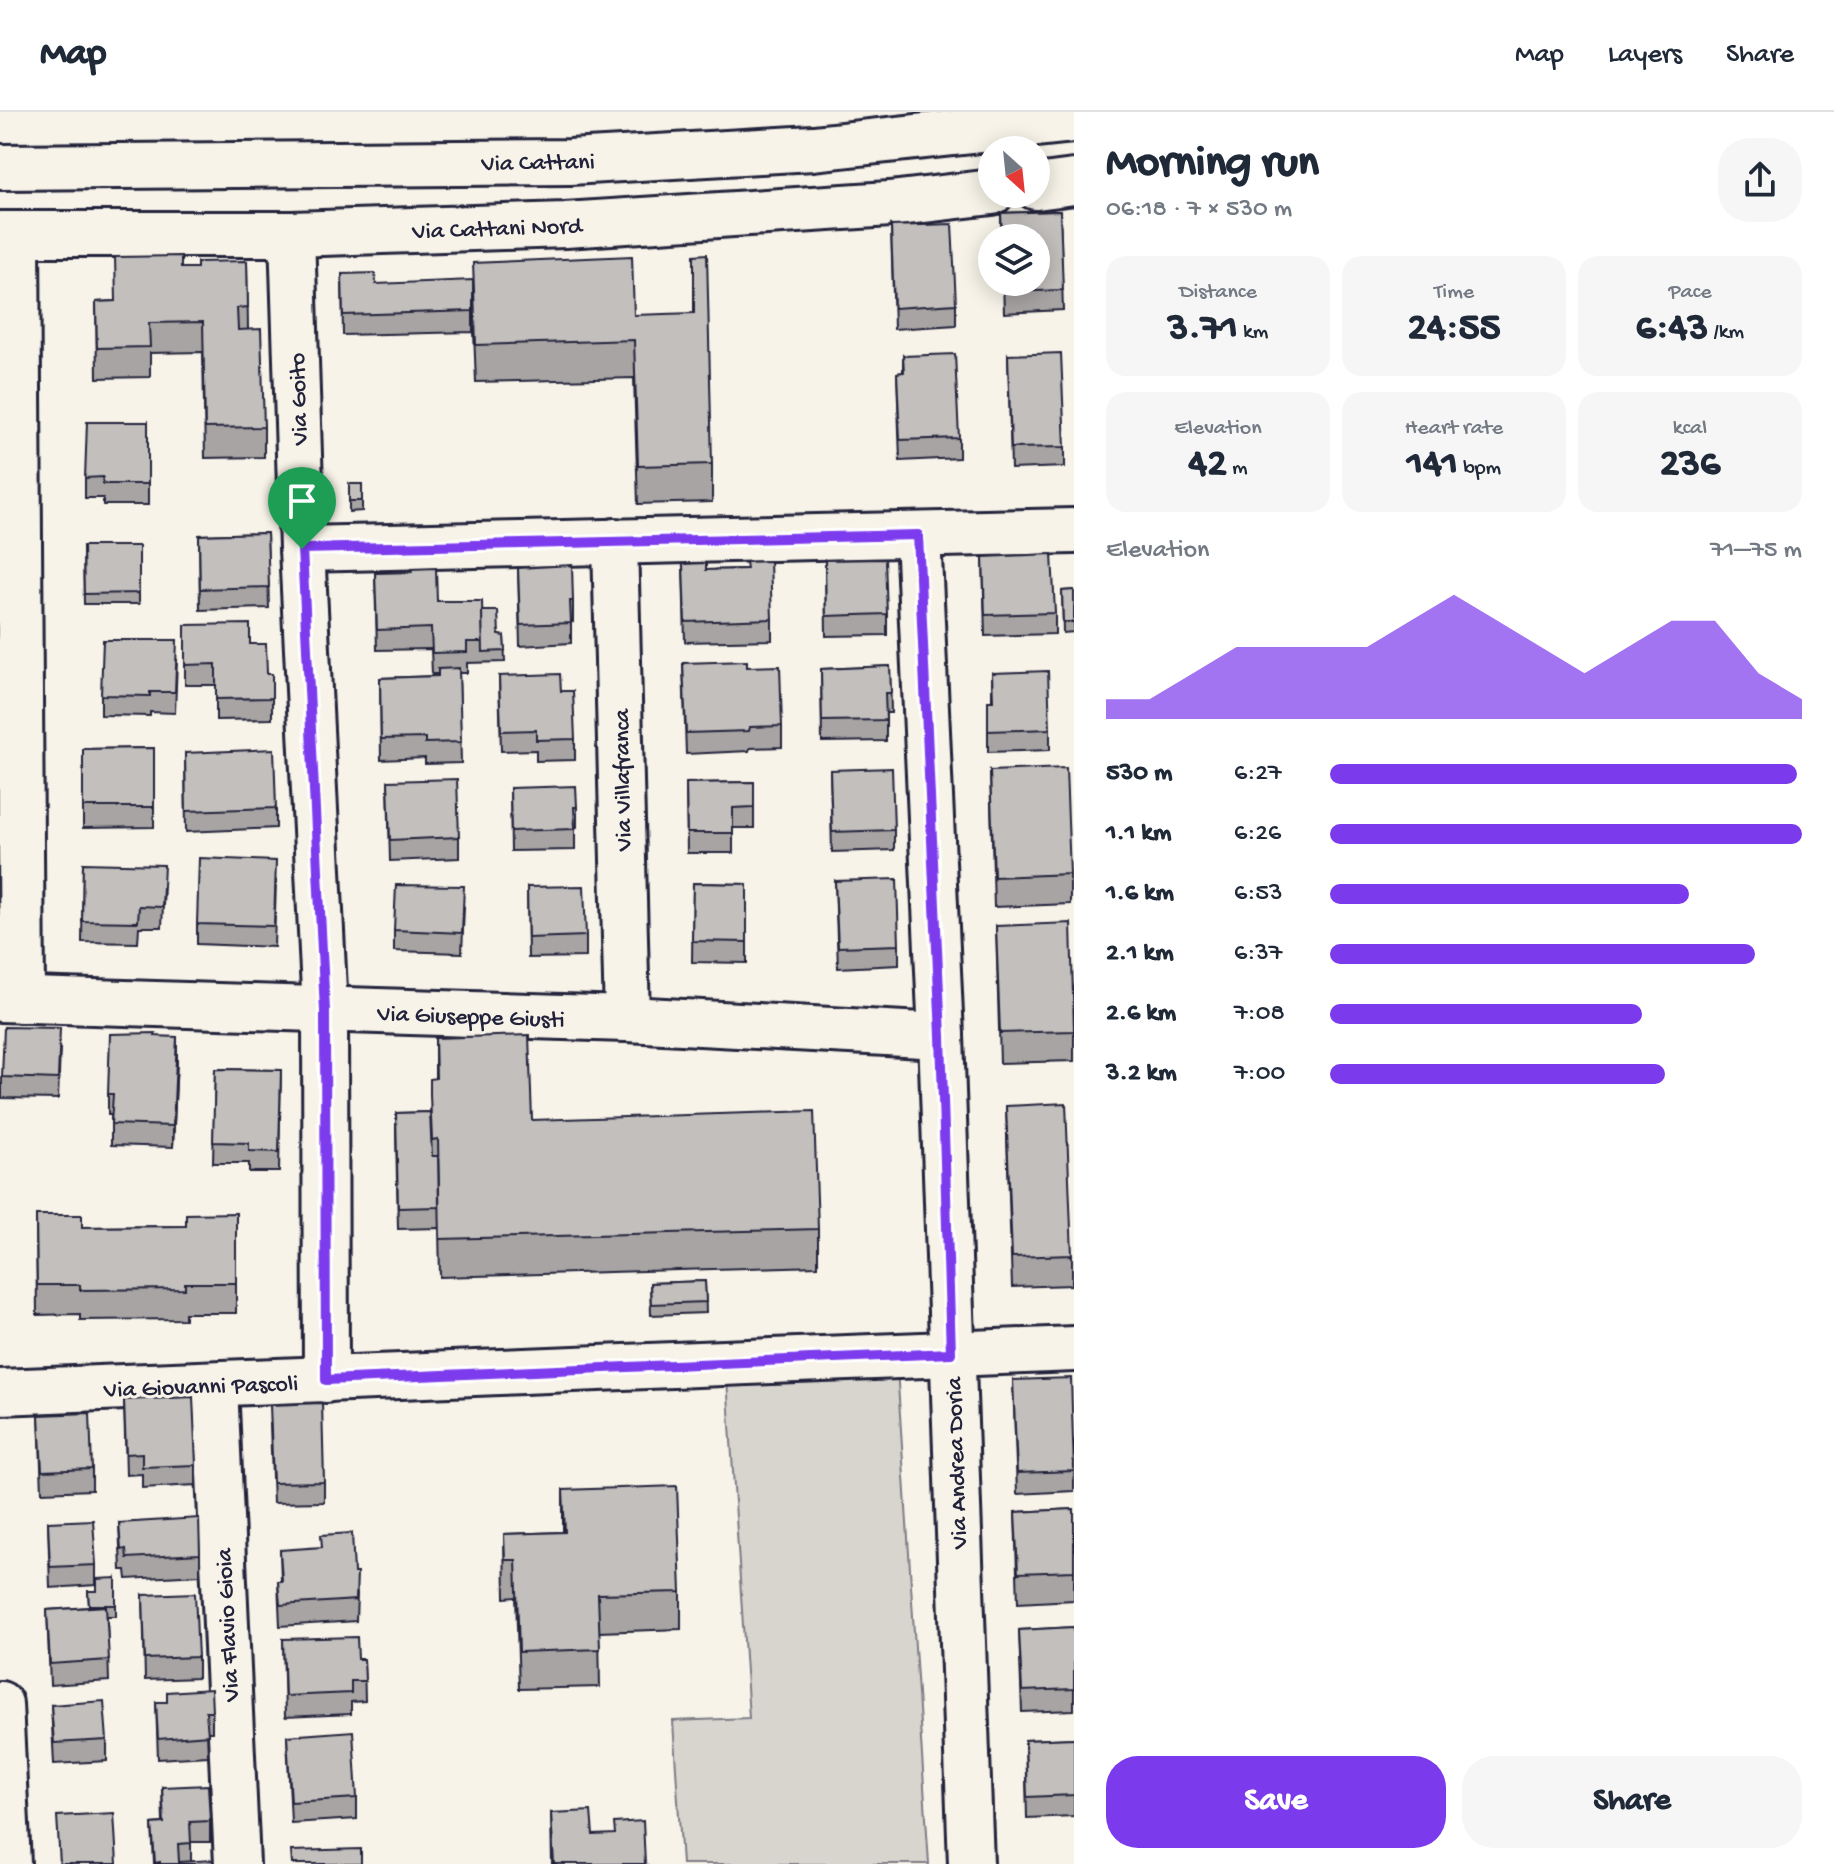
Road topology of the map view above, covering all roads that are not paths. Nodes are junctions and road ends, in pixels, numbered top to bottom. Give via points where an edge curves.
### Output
1 (1074, 120) edge
2 (0, 167) edge
3 (1074, 182) edge
4 (1050, 185) edge
5 (978, 194) edge
6 (8, 234) edge
7 (292, 234) junction
8 (1074, 531) edge
9 (918, 535) junction
10 (615, 541) junction
11 (302, 549) junction
12 (11, 999) edge
13 (325, 1011) junction
14 (627, 1019) junction
15 (941, 1036) junction
16 (1074, 1349) edge
17 (951, 1353) junction
18 (326, 1380) junction
19 (215, 1386) junction
20 (0, 1392) edge
21 (0, 1704) edge
22 (8, 1864) edge
23 (237, 1864) edge
24 (971, 1864) edge

1 - 2 street, Via Cattani via 813,148 570,162
3 - 4 street
5 - 7 street, Via Cattani Nord via 565,225
6 - 7 street, Via Cattani Nord
6 - 12 street
7 - 11 street, Via Goito
8 - 9 street
9 - 10 street
9 - 15 street, Via Andrea Doria
10 - 11 street
10 - 14 street, Via Villafranca
11 - 13 street, Via Goito
12 - 13 street, Via Giuseppe Giusti
13 - 14 street, Via Giuseppe Giusti
13 - 18 street, Via Goito
14 - 15 street, Via Giuseppe Giusti
15 - 17 street, Via Andrea Doria
16 - 17 street, Via Giovanni Pascoli
17 - 18 street, Via Giovanni Pascoli
17 - 24 street, Via Andrea Doria
18 - 19 street, Via Giovanni Pascoli
19 - 20 street, Via Giovanni Pascoli
19 - 23 street, Via Flavio Gioia
21 - 22 street

